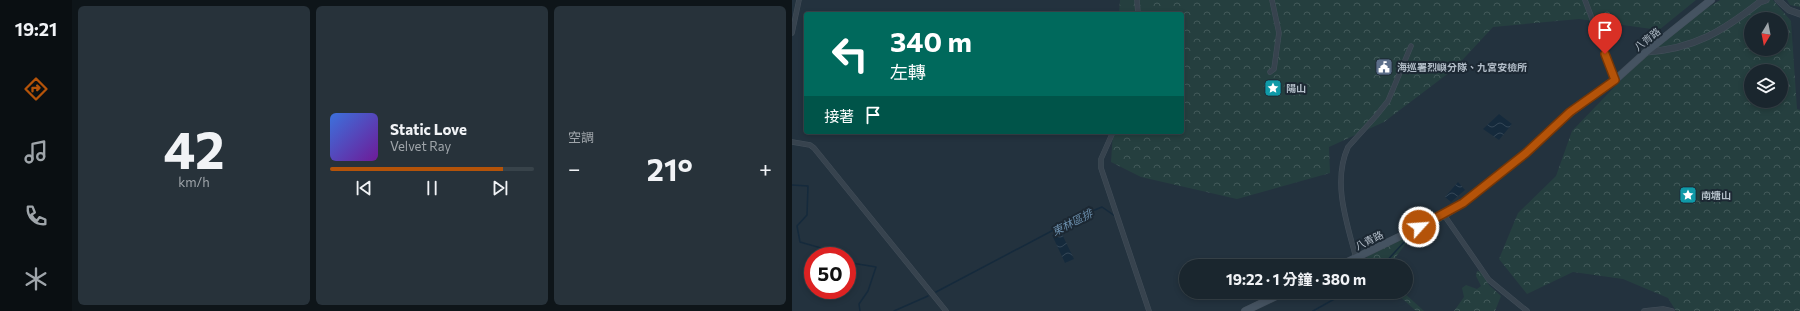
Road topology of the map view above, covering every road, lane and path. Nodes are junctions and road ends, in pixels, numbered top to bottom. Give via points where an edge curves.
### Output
1 (799, 0) edge
2 (1138, 0) edge
3 (1272, 0) edge
4 (1585, 0) edge
5 (1711, 0) edge
6 (1766, 0) edge
7 (1778, 0) edge
8 (1138, 12) edge
9 (1800, 14) edge
10 (792, 34) edge
11 (1411, 46) dead end
12 (1646, 52) junction
13 (1270, 72) dead end
14 (1615, 80) junction
15 (1112, 134) edge
16 (792, 142) edge
17 (1444, 215) junction
18 (1356, 258) joint
19 (1270, 299) edge
20 (946, 311) edge
21 (1149, 311) edge
22 (1245, 311) edge
23 (1527, 311) edge
24 (1644, 311) edge
25 (1672, 311) edge

1 - 10 street
2 - 8 street
3 - 13 street via 1279,33 1274,68
4 - 14 street
5 - 12 main road, 八青路
6 - 12 street via 1722,30 1691,45
7 - 9 street via 1789,10
11 - 18 street via 1388,101 1346,153 1341,186 1343,210
12 - 14 main road, 八青路
14 - 17 main road, 八青路 via 1570,112 1526,153
15 - 21 street via 1101,159 1101,168
16 - 20 street via 814,148
17 - 18 main road, 八青路
17 - 23 street via 1488,280
19 - 22 main road
24 - 25 street

